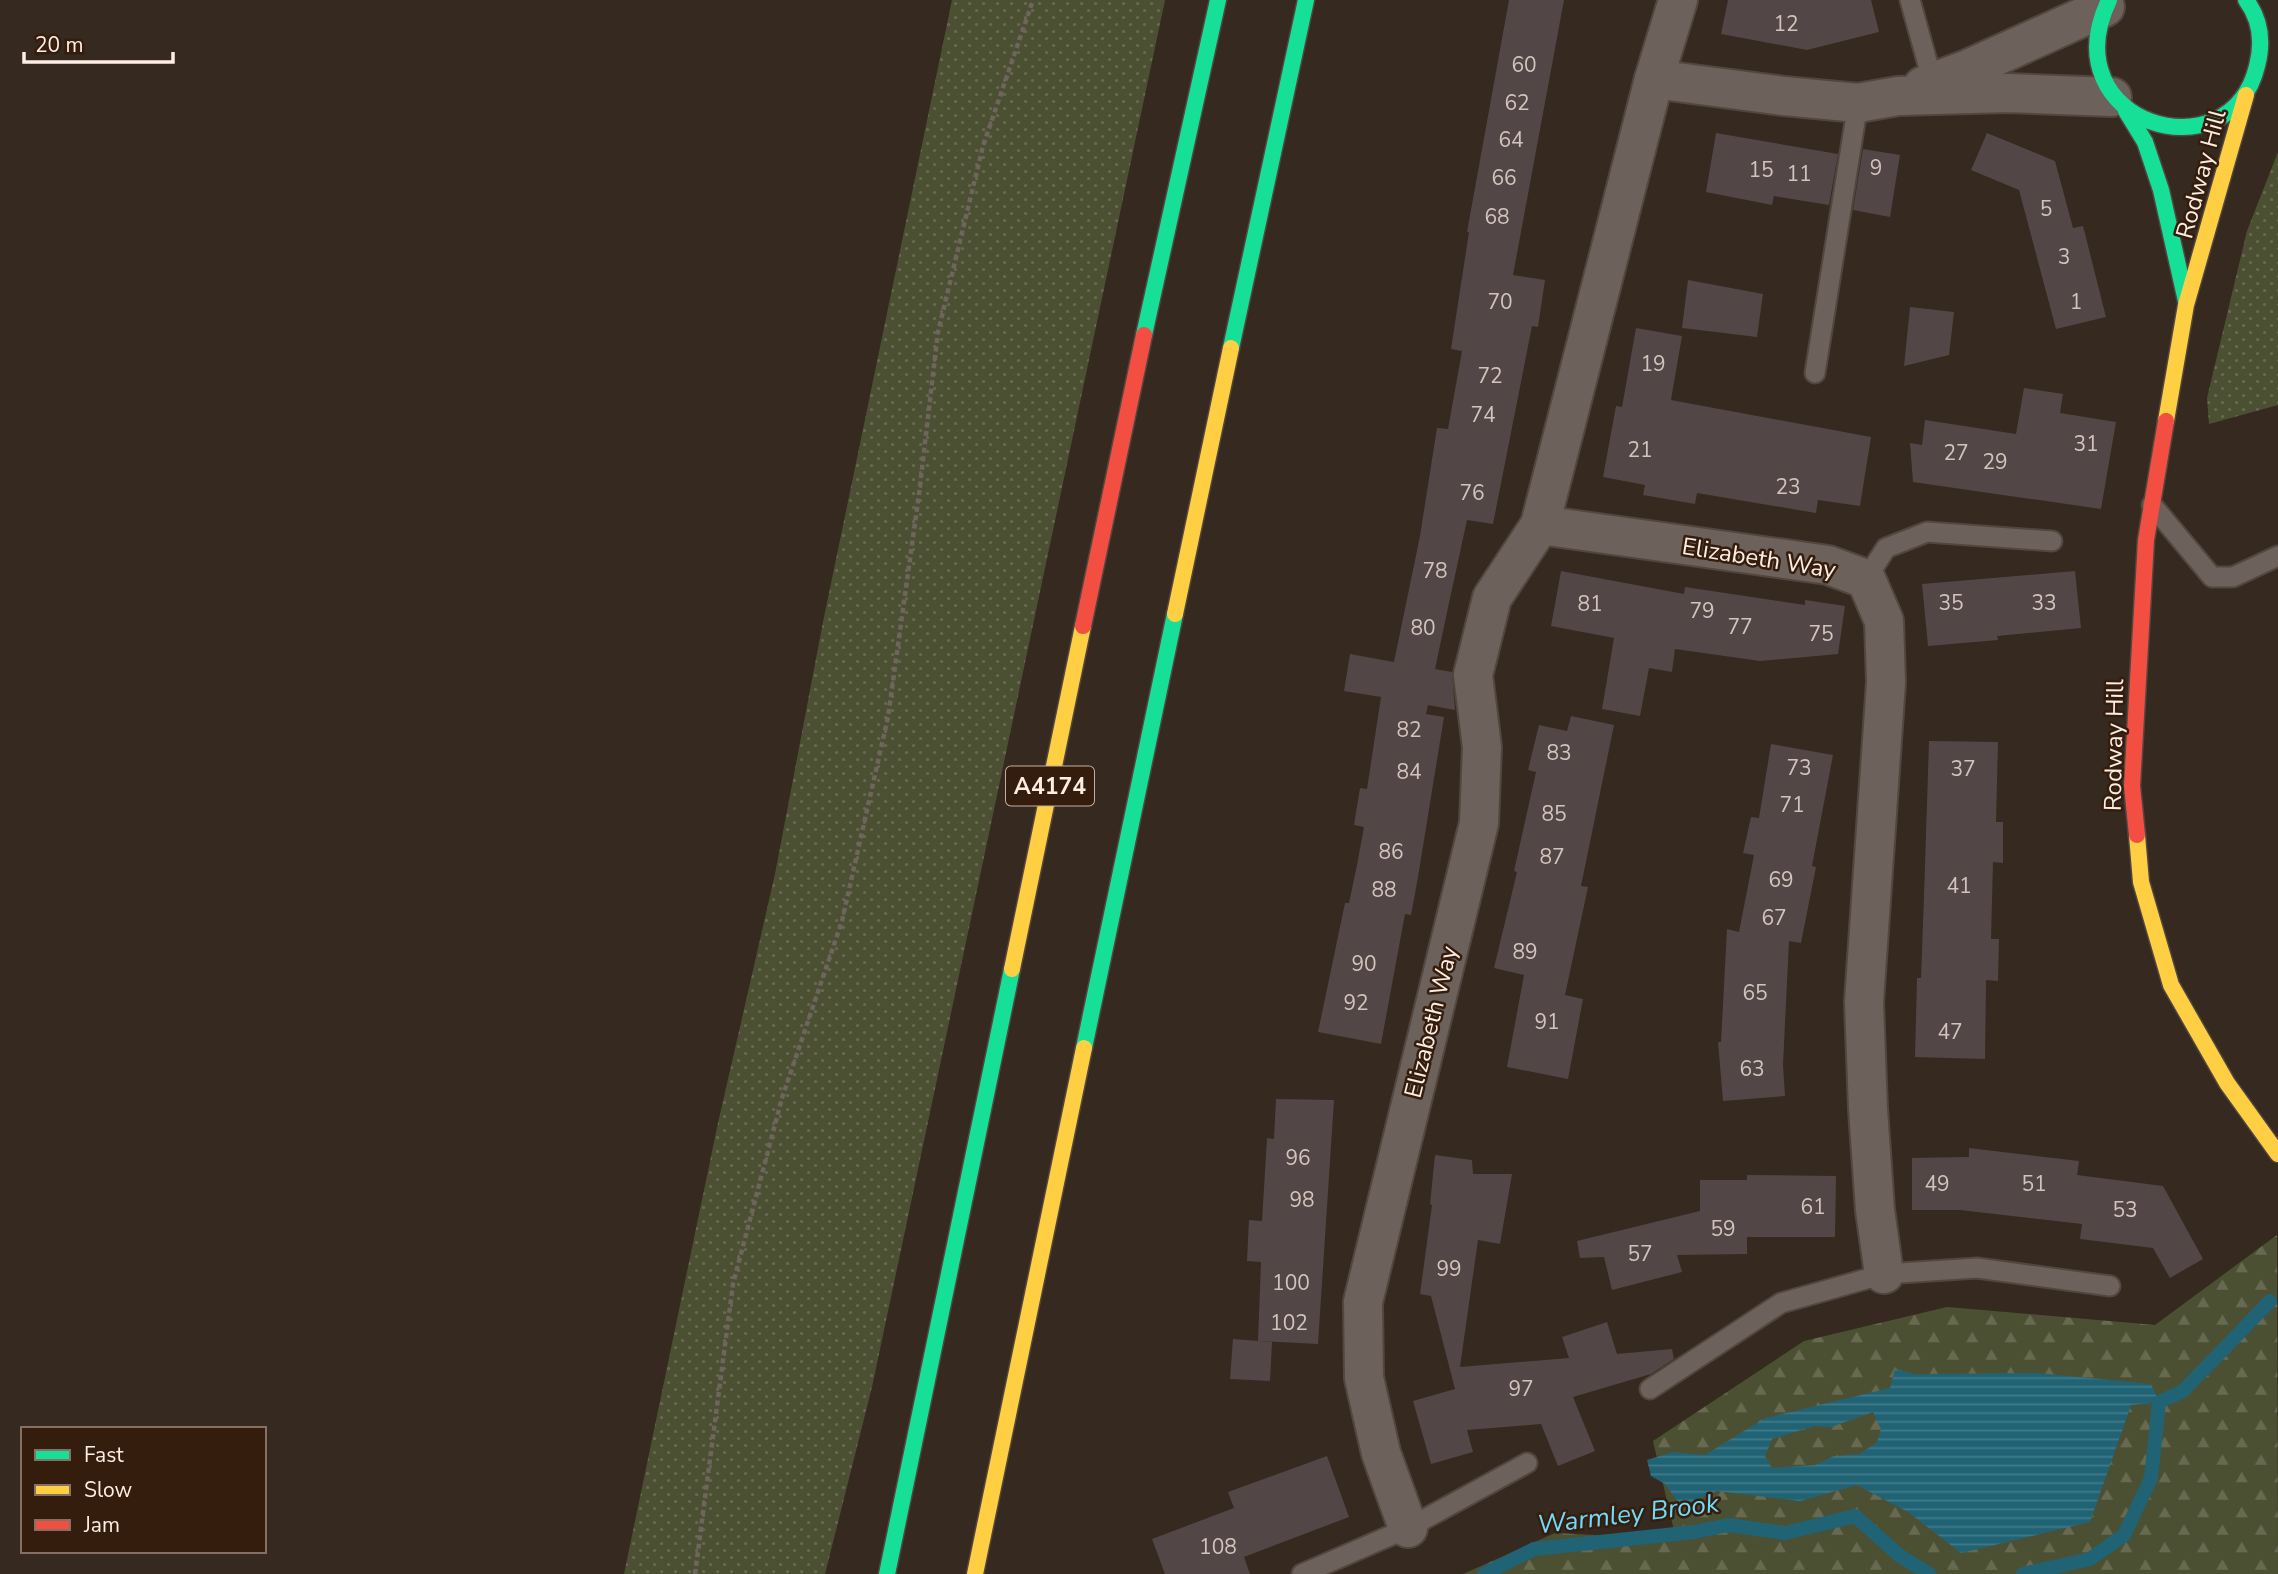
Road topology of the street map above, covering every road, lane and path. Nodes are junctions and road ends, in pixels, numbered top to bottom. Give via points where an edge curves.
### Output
1 (1033, 0) edge
2 (1218, 0) edge
3 (1306, 0) edge
4 (1678, 0) edge
5 (1910, 0) edge
6 (2246, 0) edge
7 (2107, 3) edge
8 (1654, 79) junction
9 (2259, 80) edge
10 (1916, 89) junction
11 (1858, 103) junction
12 (2119, 104) junction
13 (2186, 305) junction
14 (1815, 373) dead end
15 (2152, 504) junction
16 (1540, 525) junction
17 (2052, 541) dead end
18 (2278, 556) edge
19 (1866, 579) junction
20 (2278, 1154) edge
21 (1884, 1274) junction
22 (2110, 1286) dead end
23 (1650, 1390) dead end
24 (1527, 1463) dead end
25 (1408, 1528) junction
26 (695, 1574) edge
27 (887, 1574) edge
28 (975, 1574) edge
29 (1302, 1574) edge

1 - 26 path via 983,146 938,332 888,717 845,907 782,1098 733,1284
2 - 27 main road, A4174 via 1115,468
3 - 28 main road
4 - 8 street, Elizabeth Way
5 - 10 lane
6 - 9 main road, Rodway Hill via 2261,35
7 - 10 street
7 - 12 main road, Rodway Hill via 2096,33 2096,62
8 - 11 street
8 - 16 street, Elizabeth Way
9 - 12 main road via 2222,117 2182,129 2151,124
9 - 13 main road, Rodway Hill
10 - 11 street
10 - 12 street
11 - 14 lane
12 - 13 main road, Rodway Hill via 2145,142 2161,190
13 - 15 main road, Rodway Hill
15 - 18 lane via 2212,577 2234,577
15 - 20 main road, Rodway Hill via 2132,786 2141,882 2171,985 2227,1083
16 - 19 street, Elizabeth Way via 1828,565
16 - 25 street, Elizabeth Way via 1492,598 1473,675 1482,747 1479,822 1363,1302 1364,1378 1381,1453
17 - 19 lane via 1927,532 1886,548
19 - 21 street, Elizabeth Way via 1884,621 1886,682 1864,1002 1875,1210
21 - 22 lane via 1977,1268
21 - 23 lane via 1780,1303
24 - 25 lane
25 - 29 lane

